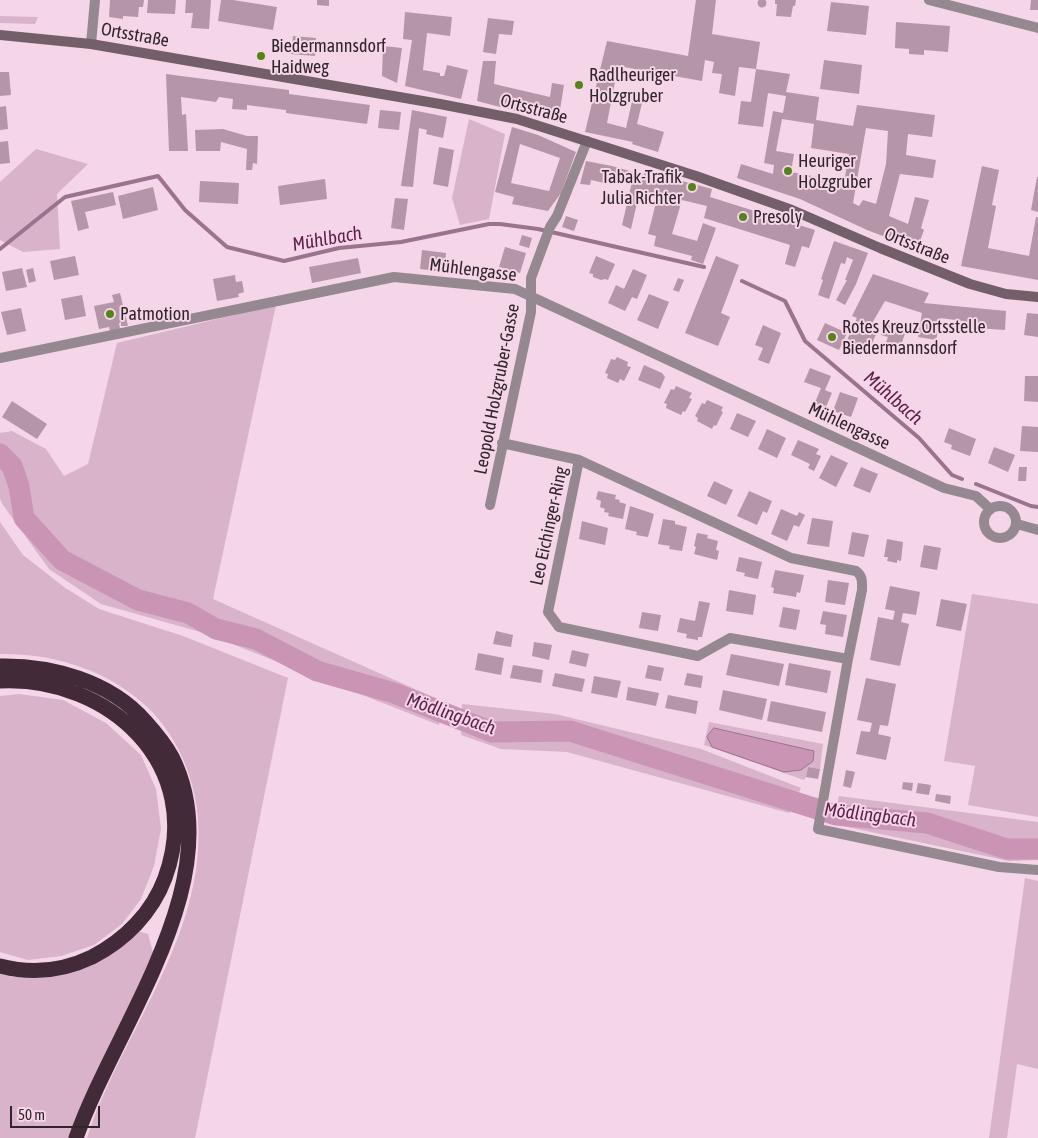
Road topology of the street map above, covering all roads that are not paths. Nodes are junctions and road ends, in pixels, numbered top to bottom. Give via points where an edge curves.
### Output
1 (95, 0) edge
2 (929, 0) edge
3 (962, 4) edge
4 (1038, 28) edge
5 (0, 35) edge
6 (91, 44) junction
7 (587, 141) junction
8 (532, 297) junction
9 (1038, 297) edge
10 (0, 358) edge
11 (502, 443) junction
12 (579, 460) junction
13 (490, 505) dead end
14 (990, 509) junction
15 (1016, 524) junction
16 (1038, 530) edge
17 (848, 659) junction
18 (0, 666) edge
19 (0, 680) edge
20 (1038, 870) edge
21 (0, 966) edge
22 (76, 1138) edge

1 - 6 street
2 - 3 street
3 - 4 street
5 - 6 street, Ortsstraße
6 - 7 street, Ortsstraße via 517,119
7 - 8 street, Leopold Holzgruber-Gasse via 531,278
7 - 9 street, Ortsstraße via 792,210 970,284 1006,294
8 - 10 street, Mühlengasse via 515,289 394,277
8 - 11 street, Leopold Holzgruber-Gasse
8 - 14 street, Mühlengasse via 944,488 976,496
11 - 12 street
11 - 13 street, Leopold Holzgruber-Gasse
12 - 17 street, Leo Eichinger-Ring via 791,558 860,574 862,590
12 - 17 street, Leo Eichinger-Ring via 548,612 559,628 698,656 730,638
14 - 15 street, Mühlengasse via 1006,507 1014,514
14 - 15 street via 984,524 994,537 1009,536
15 - 16 street
17 - 20 street, Leo Eichinger-Ring via 818,828 999,867
18 - 22 highway via 44,669 74,677 99,687 140,715 172,756 188,807 188,861 172,924
19 - 21 highway via 55,686 102,704 120,717 145,742 156,759 172,800 174,821 174,843 162,886 152,905 123,937 103,951 60,968 37,971

